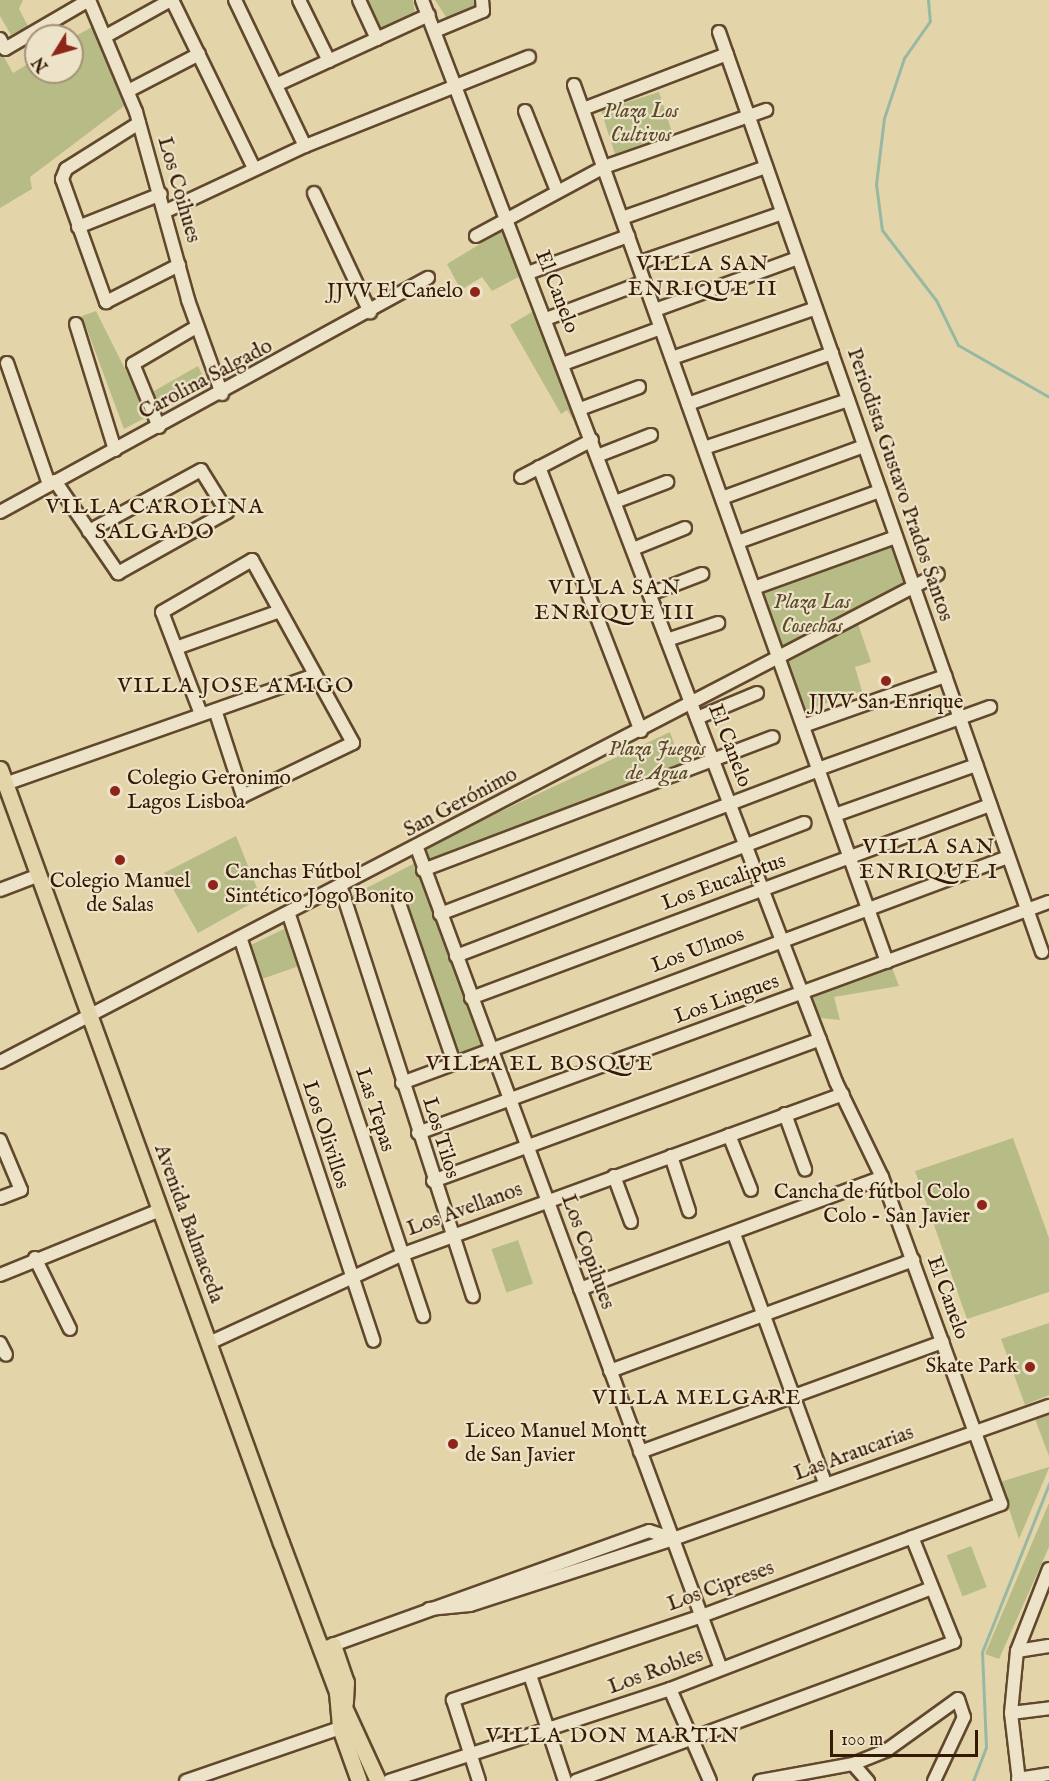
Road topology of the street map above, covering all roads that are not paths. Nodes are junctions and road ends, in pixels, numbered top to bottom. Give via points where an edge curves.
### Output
1 (89, 0) edge
2 (172, 0) edge
3 (235, 0) edge
4 (299, 0) edge
5 (359, 0) edge
6 (423, 0) edge
7 (482, 0) edge
8 (429, 15) junction
9 (435, 31) junction
10 (719, 32) dead end
11 (106, 36) junction
12 (0, 39) edge
13 (377, 39) junction
14 (199, 54) junction
15 (727, 54) junction
16 (529, 57) dead end
17 (328, 61) junction
18 (276, 85) junction
19 (574, 85) dead end
20 (456, 86) junction
21 (128, 91) junction
22 (583, 109) junction
23 (766, 110) dead end
24 (525, 111) dead end
25 (748, 116) junction
26 (139, 123) junction
27 (305, 146) junction
28 (604, 167) junction
29 (766, 167) junction
30 (254, 168) junction
31 (557, 191) junction
32 (314, 193) dead end
33 (161, 194) junction
34 (166, 212) junction
35 (782, 213) junction
36 (507, 218) junction
37 (622, 218) junction
38 (78, 227) junction
39 (476, 236) dead end
40 (628, 236) junction
41 (798, 258) junction
42 (638, 263) junction
43 (179, 266) junction
44 (528, 273) junction
45 (428, 278) dead end
46 (644, 282) junction
47 (816, 308) junction
48 (655, 310) junction
49 (370, 312) junction
50 (546, 319) junction
51 (76, 324) dead end
52 (196, 327) junction
53 (661, 328) junction
54 (832, 353) junction
55 (672, 358) junction
56 (7, 363) dead end
57 (563, 364) junction
58 (639, 387) dead end
59 (222, 394) junction
60 (848, 400) junction
61 (688, 404) junction
62 (580, 409) junction
63 (159, 427) junction
64 (651, 435) dead end
65 (592, 440) junction
66 (864, 446) junction
67 (704, 448) junction
68 (115, 450) junction
69 (597, 456) junction
70 (539, 467) junction
71 (520, 477) dead end
72 (52, 482) junction
73 (667, 482) dead end
74 (880, 491) junction
75 (722, 498) junction
76 (615, 502) junction
77 (0, 512) edge
78 (685, 528) dead end
79 (90, 531) junction
80 (896, 537) junction
81 (738, 542) junction
82 (633, 549) junction
83 (702, 574) dead end
84 (938, 574) dead end
85 (914, 587) junction
86 (754, 588) junction
87 (650, 594) junction
88 (280, 611) junction
89 (718, 623) dead end
90 (668, 640) junction
91 (176, 648) junction
92 (779, 658) junction
93 (314, 675) junction
94 (945, 676) junction
95 (757, 693) dead end
96 (692, 704) junction
97 (990, 707) dead end
98 (215, 710) junction
99 (201, 714) junction
100 (697, 718) junction
101 (960, 718) junction
102 (803, 726) junction
103 (641, 731) junction
104 (773, 737) dead end
105 (713, 760) junction
106 (976, 765) junction
107 (818, 769) junction
108 (3, 777) edge
109 (730, 804) junction
110 (990, 805) junction
111 (835, 815) junction
112 (805, 822) dead end
113 (746, 846) junction
114 (417, 848) junction
115 (1008, 856) junction
116 (850, 857) junction
117 (423, 870) junction
118 (39, 875) junction
119 (340, 888) junction
120 (0, 890) edge
121 (763, 890) junction
122 (398, 900) dead end
123 (1049, 902) edge
124 (868, 909) junction
125 (1027, 910) junction
126 (440, 914) junction
127 (289, 915) junction
128 (241, 940) junction
129 (782, 941) junction
130 (1042, 952) dead end
131 (456, 956) junction
132 (887, 962) junction
133 (802, 993) junction
134 (471, 998) junction
135 (90, 1018) junction
136 (820, 1039) junction
137 (491, 1050) junction
138 (0, 1062) edge
139 (454, 1063) junction
140 (402, 1083) junction
141 (843, 1094) junction
142 (509, 1099) junction
143 (786, 1114) junction
144 (418, 1133) junction
145 (729, 1135) junction
146 (0, 1140) edge
147 (527, 1147) junction
148 (671, 1156) junction
149 (805, 1169) dead end
150 (614, 1176) junction
151 (882, 1177) junction
152 (433, 1181) junction
153 (751, 1190) dead end
154 (0, 1198) edge
155 (547, 1201) junction
156 (160, 1210) junction
157 (689, 1211) dead end
158 (631, 1221) dead end
159 (734, 1234) junction
160 (451, 1237) junction
161 (401, 1255) junction
162 (35, 1258) junction
163 (913, 1260) junction
164 (0, 1275) edge
165 (351, 1277) junction
166 (580, 1289) junction
167 (473, 1296) dead end
168 (765, 1314) junction
169 (423, 1316) dead end
170 (70, 1329) dead end
171 (374, 1341) dead end
172 (943, 1342) junction
173 (0, 1343) edge
174 (209, 1343) junction
175 (6, 1355) dead end
176 (610, 1371) junction
177 (793, 1398) junction
178 (1049, 1406) edge
179 (975, 1432) junction
180 (640, 1452) junction
181 (826, 1485) junction
182 (1001, 1504) joint
183 (912, 1537) junction
184 (673, 1539) junction
185 (1049, 1571) edge
186 (932, 1588) junction
187 (702, 1616) junction
188 (327, 1647) junction
189 (1049, 1647) edge
190 (1017, 1651) junction
191 (721, 1669) junction
192 (530, 1675) junction
193 (670, 1689) junction
194 (341, 1697) junction
195 (1049, 1708) edge
196 (1011, 1713) junction
197 (340, 1728) junction
198 (548, 1730) junction
199 (690, 1743) junction
200 (470, 1754) junction
201 (853, 1764) junction
202 (1049, 1774) edge
203 (1018, 1780) edge
204 (186, 1781) edge
205 (359, 1781) edge
206 (378, 1781) edge
207 (389, 1781) edge
208 (479, 1781) edge
209 (565, 1781) edge
210 (576, 1781) edge
211 (710, 1781) edge
212 (760, 1781) edge
213 (868, 1781) edge
214 (934, 1781) edge

1 - 11 street, Los Coihues
1 - 12 street via 5,49
2 - 11 street
2 - 14 street
3 - 18 street
4 - 17 street
5 - 13 street
6 - 8 street, El Canelo
7 - 9 street via 483,11
8 - 9 street, El Canelo
8 - 13 street
9 - 20 street, El Canelo
10 - 15 street, Periodista Gustavo Prados Santos
11 - 21 street, Los Coihues
13 - 17 street
14 - 21 street
14 - 30 street
15 - 22 street
15 - 25 street, Periodista Gustavo Prados Santos
16 - 20 street
17 - 18 street
18 - 27 street
19 - 22 street
20 - 27 street
20 - 36 street, El Canelo
21 - 26 street, Los Coihues
22 - 28 street
23 - 25 street
24 - 31 street
25 - 28 street
25 - 29 street, Periodista Gustavo Prados Santos
26 - 33 street, Los Coihues
26 - 38 street via 63,174
27 - 30 street
28 - 31 street
28 - 37 street
29 - 35 street, Periodista Gustavo Prados Santos
29 - 37 street
30 - 34 street
31 - 36 street
32 - 49 street
33 - 34 street, Los Coihues
33 - 38 street
34 - 43 street, Los Coihues
35 - 41 street, Periodista Gustavo Prados Santos
35 - 42 street
36 - 39 street
36 - 44 street, El Canelo
37 - 40 street
38 - 43 street via 106,302
40 - 42 street
40 - 44 street
41 - 47 street, Periodista Gustavo Prados Santos
41 - 48 street
42 - 46 street
43 - 52 street, Los Coihues
44 - 50 street, El Canelo
45 - 49 street, Carolina Salgado
46 - 48 street
46 - 50 street
47 - 54 street, Periodista Gustavo Prados Santos
47 - 55 street
48 - 53 street
49 - 59 street, Carolina Salgado
50 - 57 street, El Canelo
51 - 68 street
52 - 59 street, Los Coihues
52 - 63 street via 133,364
53 - 55 street
53 - 57 street
54 - 60 street, Periodista Gustavo Prados Santos
54 - 61 street
55 - 61 street
56 - 72 street
57 - 62 street, El Canelo
58 - 62 street
59 - 63 street, Carolina Salgado
60 - 66 street, Periodista Gustavo Prados Santos
60 - 67 street
61 - 67 street
62 - 65 street, El Canelo
63 - 68 street, Carolina Salgado
64 - 69 street
65 - 69 street, El Canelo
65 - 70 street
66 - 74 street, Periodista Gustavo Prados Santos
66 - 75 street
67 - 75 street
68 - 72 street, Carolina Salgado
69 - 76 street, El Canelo
70 - 71 street
70 - 103 street
72 - 77 street, Carolina Salgado
72 - 79 street
73 - 76 street
74 - 80 street, Periodista Gustavo Prados Santos
74 - 81 street
75 - 81 street
76 - 82 street, El Canelo
78 - 82 street
79 - 79 street via 201,470 227,512 118,573
80 - 85 street, Periodista Gustavo Prados Santos
80 - 86 street
81 - 86 street
82 - 87 street, El Canelo
83 - 87 street
84 - 85 street, San Gerónimo
85 - 92 street, San Gerónimo
85 - 94 street, Periodista Gustavo Prados Santos
86 - 92 street
87 - 90 street, El Canelo
88 - 91 street
88 - 91 street via 252,560 162,612
88 - 93 street
89 - 90 street
90 - 96 street, El Canelo
91 - 99 street
92 - 96 street, San Gerónimo
92 - 102 street
93 - 98 street
93 - 98 street via 353,743 243,796
94 - 101 street, Periodista Gustavo Prados Santos
94 - 102 street
95 - 100 street
96 - 100 street, El Canelo
96 - 103 street, San Gerónimo
97 - 101 street
98 - 99 street
99 - 108 street
100 - 105 street, El Canelo
101 - 106 street, Periodista Gustavo Prados Santos
101 - 107 street
102 - 107 street
103 - 114 street, San Gerónimo
104 - 105 street
105 - 109 street, El Canelo
105 - 117 street
106 - 110 street, Periodista Gustavo Prados Santos
106 - 111 street
107 - 109 street
107 - 111 street
108 - 118 main road, Avenida Balmaceda
109 - 113 street, El Canelo
109 - 126 street
110 - 115 street, Periodista Gustavo Prados Santos
110 - 116 street, Los Eucaliptus
111 - 116 street
112 - 113 street
113 - 121 street, El Canelo
113 - 131 street
114 - 117 street, Los Copihues
114 - 119 street, San Gerónimo
115 - 124 street, Los Ulmos
115 - 125 street, Periodista Gustavo Prados Santos
116 - 121 street, Los Eucaliptus
116 - 124 street
117 - 126 street, Los Copihues
118 - 120 street
118 - 135 main road, Avenida Balmaceda
119 - 127 street, San Gerónimo
119 - 140 street, Los Tilos
121 - 129 street, El Canelo
121 - 134 street, Los Eucaliptus
122 - 139 street
123 - 125 street, Los Lingues
124 - 129 street, Los Ulmos
124 - 132 street
125 - 130 street, Periodista Gustavo Prados Santos
125 - 132 street, Los Lingues
126 - 131 street, Los Copihues
127 - 128 street, San Gerónimo
127 - 161 street, Las Tepas
128 - 135 street, San Gerónimo
128 - 165 street, Los Olivillos
129 - 133 street, El Canelo
129 - 137 street, Los Ulmos
131 - 134 street, Los Copihues
132 - 133 street, Los Lingues
133 - 136 street, El Canelo
133 - 142 street, Los Lingues
134 - 137 street, Los Copihues
135 - 138 street, San Gerónimo
135 - 156 main road, Avenida Balmaceda
136 - 141 street, El Canelo
136 - 147 street
137 - 139 street, Los Ulmos
137 - 142 street, Los Copihues
139 - 140 street, Los Ulmos
140 - 144 street, Los Tilos
141 - 143 street, Los Avellanos
141 - 151 street, El Canelo
142 - 144 street, Los Lingues
142 - 147 street, Los Copihues
143 - 145 street, Los Avellanos
143 - 149 street
144 - 152 street, Los Tilos
145 - 148 street, Los Avellanos
145 - 153 street
146 - 154 street via 21,1190
147 - 152 street
147 - 155 street, Los Copihues
148 - 150 street, Los Avellanos
148 - 157 street
150 - 155 street, Los Avellanos
150 - 158 street
151 - 159 street
151 - 163 street, El Canelo
152 - 160 street, Los Tilos
155 - 160 street, Los Avellanos
155 - 166 street, Los Copihues
156 - 162 street
156 - 174 main road, Avenida Balmaceda
159 - 166 street
159 - 168 street
160 - 161 street, Los Avellanos
160 - 167 street, Los Tilos
161 - 165 street, Los Avellanos
161 - 169 street, Las Tepas
162 - 164 street
162 - 170 street
163 - 168 street
163 - 172 street, El Canelo
165 - 171 street, Los Olivillos
165 - 174 street, Los Avellanos
166 - 176 street, Los Copihues
168 - 176 street
168 - 177 street
172 - 177 street
172 - 179 street, El Canelo
173 - 175 street
174 - 188 main road, Avenida Balmaceda
176 - 180 street, Los Copihues
177 - 180 street
177 - 181 street
178 - 179 street, Las Araucarias
179 - 181 street, Las Araucarias
179 - 182 street, El Canelo
180 - 184 street, Los Copihues
181 - 184 street, Las Araucarias
182 - 183 street, Los Cipreses
183 - 186 street
183 - 187 street, Los Cipreses
184 - 187 street, Los Copihues
184 - 188 street via 649,1531
185 - 190 street
186 - 191 street, Los Robles
186 - 199 street via 954,1642
187 - 191 street, Los Copihues
187 - 192 street, Los Cipreses
188 - 194 main road, Avenida Balmaceda
189 - 190 street
190 - 196 street
191 - 193 street, Los Robles
192 - 198 street
192 - 200 street, Los Cipreses via 453,1700
193 - 198 street, Los Robles
193 - 199 street
194 - 197 main road, Avenida Balmaceda
194 - 206 main road, Avenida Balmaceda
195 - 196 street
196 - 203 street
197 - 204 street
197 - 205 main road, Avenida Balmaceda
198 - 200 street, Los Robles
198 - 209 street
199 - 210 street
199 - 211 street
200 - 207 street, Los Robles
200 - 208 street
201 - 212 street
201 - 213 street
201 - 214 street via 887,1750 958,1699 965,1706 964,1718
202 - 203 street

